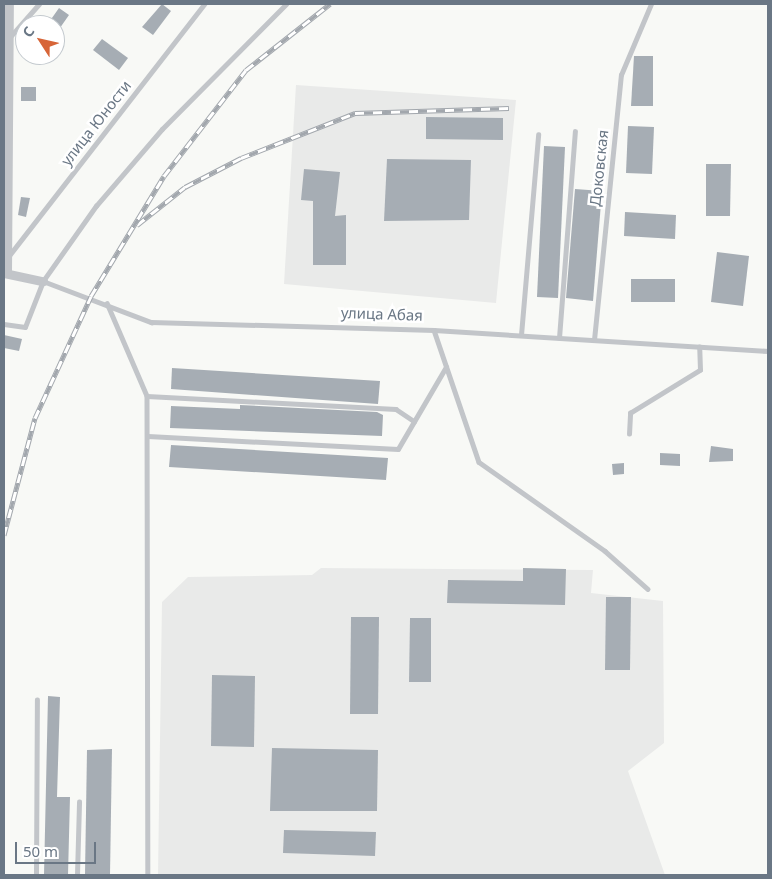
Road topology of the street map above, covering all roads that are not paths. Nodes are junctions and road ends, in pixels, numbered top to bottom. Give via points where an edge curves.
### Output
1 (9, 4) edge
2 (39, 4) edge
3 (204, 4) edge
4 (286, 4) edge
5 (651, 4) edge
6 (9, 38) junction
7 (576, 132) dead end
8 (538, 135) dead end
9 (7, 258) junction
10 (6, 273) edge
11 (43, 281) junction
12 (107, 303) junction
13 (4, 324) edge
14 (434, 330) junction
15 (521, 335) junction
16 (559, 338) junction
17 (594, 340) junction
18 (699, 347) junction
19 (768, 351) edge
20 (447, 366) junction
21 (147, 396) junction
22 (414, 421) junction
23 (629, 434) dead end
24 (148, 436) junction
25 (648, 589) dead end
26 (37, 700) dead end
27 (79, 802) dead end
28 (36, 875) edge
29 (78, 875) edge
30 (148, 875) edge

1 - 6 street
2 - 6 lane
3 - 9 lane, улица Юности
4 - 11 lane via 156,136 96,206
5 - 17 lane, Доковская via 621,75
6 - 9 street
7 - 16 lane
8 - 15 lane
9 - 10 street
10 - 11 street, улица Абая
11 - 12 lane, улица Абая
11 - 13 lane via 25,327
12 - 14 lane, улица Абая via 151,322
12 - 21 lane
14 - 15 lane, улица Абая
14 - 20 lane
15 - 16 lane, улица Абая
16 - 17 lane, улица Абая
17 - 18 lane, улица Абая
18 - 19 lane, улица Абая
18 - 23 lane via 700,370 630,413
20 - 22 lane
20 - 25 lane via 479,462 605,551
21 - 22 lane via 396,409
21 - 24 lane
22 - 24 lane via 398,449
24 - 30 lane
26 - 28 lane
27 - 29 lane

